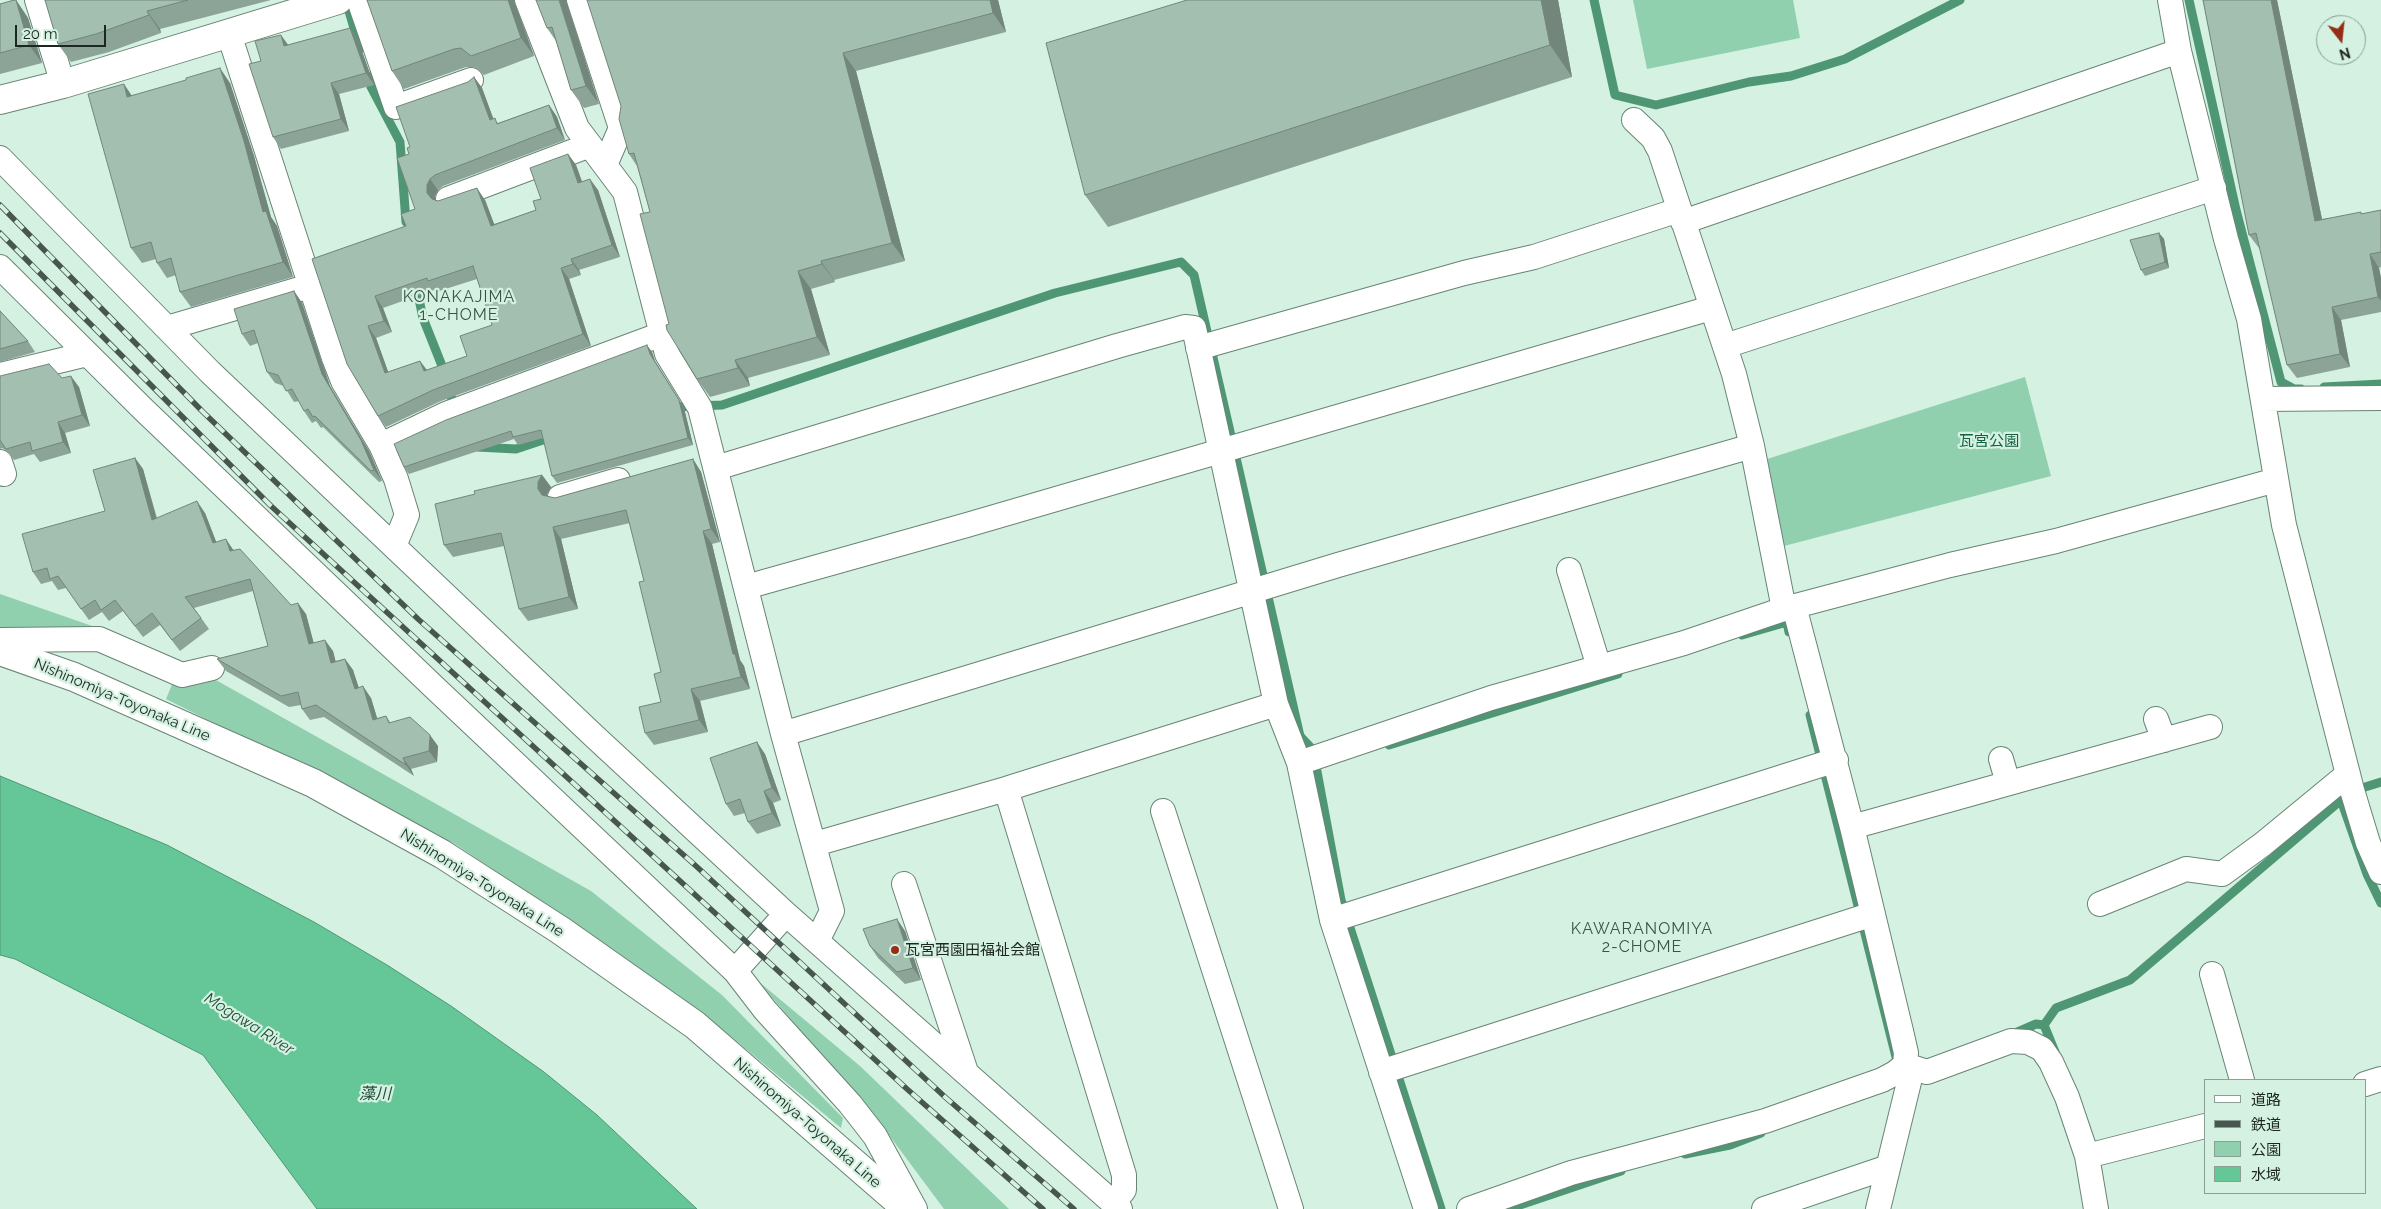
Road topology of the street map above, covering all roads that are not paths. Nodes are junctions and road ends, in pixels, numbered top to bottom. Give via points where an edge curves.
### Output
1 (37, 0) edge
2 (338, 0) edge
3 (359, 0) edge
4 (527, 0) edge
5 (579, 0) edge
6 (2170, 0) edge
7 (305, 5) edge
8 (229, 34) junction
9 (2179, 51) junction
10 (471, 80) edge
11 (63, 84) junction
12 (0, 100) edge
13 (1634, 120) dead end
14 (590, 145) junction
15 (0, 158) edge
16 (605, 165) junction
17 (2214, 188) junction
18 (448, 199) edge
19 (1681, 216) junction
20 (0, 267) edge
21 (310, 286) junction
22 (1712, 308) junction
23 (167, 328) junction
24 (662, 334) junction
25 (1725, 346) junction
26 (1198, 348) junction
27 (87, 354) junction
28 (0, 375) edge
29 (2381, 398) edge
30 (2263, 399) junction
31 (381, 445) junction
32 (1752, 446) junction
33 (1220, 450) junction
34 (707, 461) junction
35 (636, 476) edge
36 (2276, 480) junction
37 (560, 497) edge
38 (394, 546) junction
39 (1570, 570) dead end
40 (746, 586) junction
41 (1252, 590) junction
42 (1789, 607) junction
43 (0, 640) edge
44 (0, 651) edge
45 (1599, 667) junction
46 (212, 668) dead end
47 (1276, 704) junction
48 (2210, 727) dead end
49 (782, 734) junction
50 (2001, 759) dead end
51 (1836, 760) junction
52 (1299, 762) junction
53 (2348, 774) junction
54 (2008, 783) junction
55 (1006, 789) junction
56 (1163, 811) dead end
57 (1852, 827) junction
58 (814, 844) junction
59 (2381, 872) edge
60 (904, 884) dead end
61 (2100, 904) dead end
62 (786, 914) junction
63 (1873, 914) junction
64 (1332, 920) junction
65 (817, 941) junction
66 (735, 971) junction
67 (2212, 974) dead end
68 (1905, 1065) junction
69 (1381, 1072) junction
70 (966, 1073) junction
71 (2242, 1079) edge
72 (2381, 1079) edge
73 (2366, 1084) edge
74 (2204, 1126) edge
75 (2087, 1156) junction
76 (1888, 1167) junction
77 (1117, 1206) edge
78 (907, 1209) edge
79 (915, 1209) edge
80 (1291, 1209) edge
81 (1426, 1209) edge
82 (1468, 1209) edge
83 (1764, 1209) edge
84 (1878, 1209) edge
85 (2096, 1209) edge

1 - 11 street
2 - 7 main road
3 - 10 street via 396,107
4 - 14 street via 577,128
5 - 16 street via 620,128
6 - 9 street
7 - 8 main road
8 - 11 main road
8 - 21 street
9 - 17 street
9 - 19 street
11 - 12 main road
13 - 19 street via 1653,138 1660,151
14 - 16 street
14 - 18 street
15 - 23 street
16 - 24 street via 625,192
17 - 25 street
17 - 30 street via 2249,319
19 - 22 street
19 - 26 street
20 - 27 street
21 - 23 street
21 - 31 street via 344,381
22 - 25 street
22 - 33 street
23 - 38 street
24 - 31 street via 454,410
24 - 34 street via 667,354 700,408
25 - 32 street
26 - 33 street
26 - 34 street via 1194,328 1185,327
27 - 28 street
27 - 66 street
29 - 30 street
30 - 36 street
31 - 38 street via 407,515
32 - 41 street
32 - 42 street
33 - 40 street
33 - 41 street
34 - 40 street
35 - 37 street
36 - 42 street via 2056,541
36 - 53 street via 2291,552
38 - 62 street
39 - 45 street
40 - 49 street
41 - 47 street
41 - 49 street
42 - 45 street via 1684,643
42 - 51 street
43 - 46 street via 99,639 182,675
44 - 78 main road, Nishinomiya-Toyonaka Line via 74,677 313,783 442,854 560,930 695,1024
45 - 52 street via 1491,698
47 - 52 street
47 - 55 street
48 - 54 street via 2160,730
49 - 58 street
50 - 54 street
51 - 57 street
51 - 64 street
52 - 64 street
53 - 59 street via 2368,843
53 - 61 street via 2222,874 2186,869
54 - 57 street
55 - 58 street
55 - 77 street via 1124,1175 1124,1190
56 - 80 street
57 - 63 street
58 - 65 street via 832,911
60 - 70 street
62 - 65 street
62 - 66 street
63 - 68 street via 1905,1046
63 - 69 street
64 - 69 street
65 - 70 street
66 - 79 street via 875,1136
67 - 71 street
68 - 75 street via 1927,1072 2011,1041 2028,1042 2042,1049 2067,1097
68 - 76 street via 1910,1078
68 - 82 street via 1882,1080 1765,1121 1571,1173
69 - 81 street
70 - 77 street
72 - 73 street
74 - 75 street
75 - 85 street
76 - 83 street
76 - 84 street

